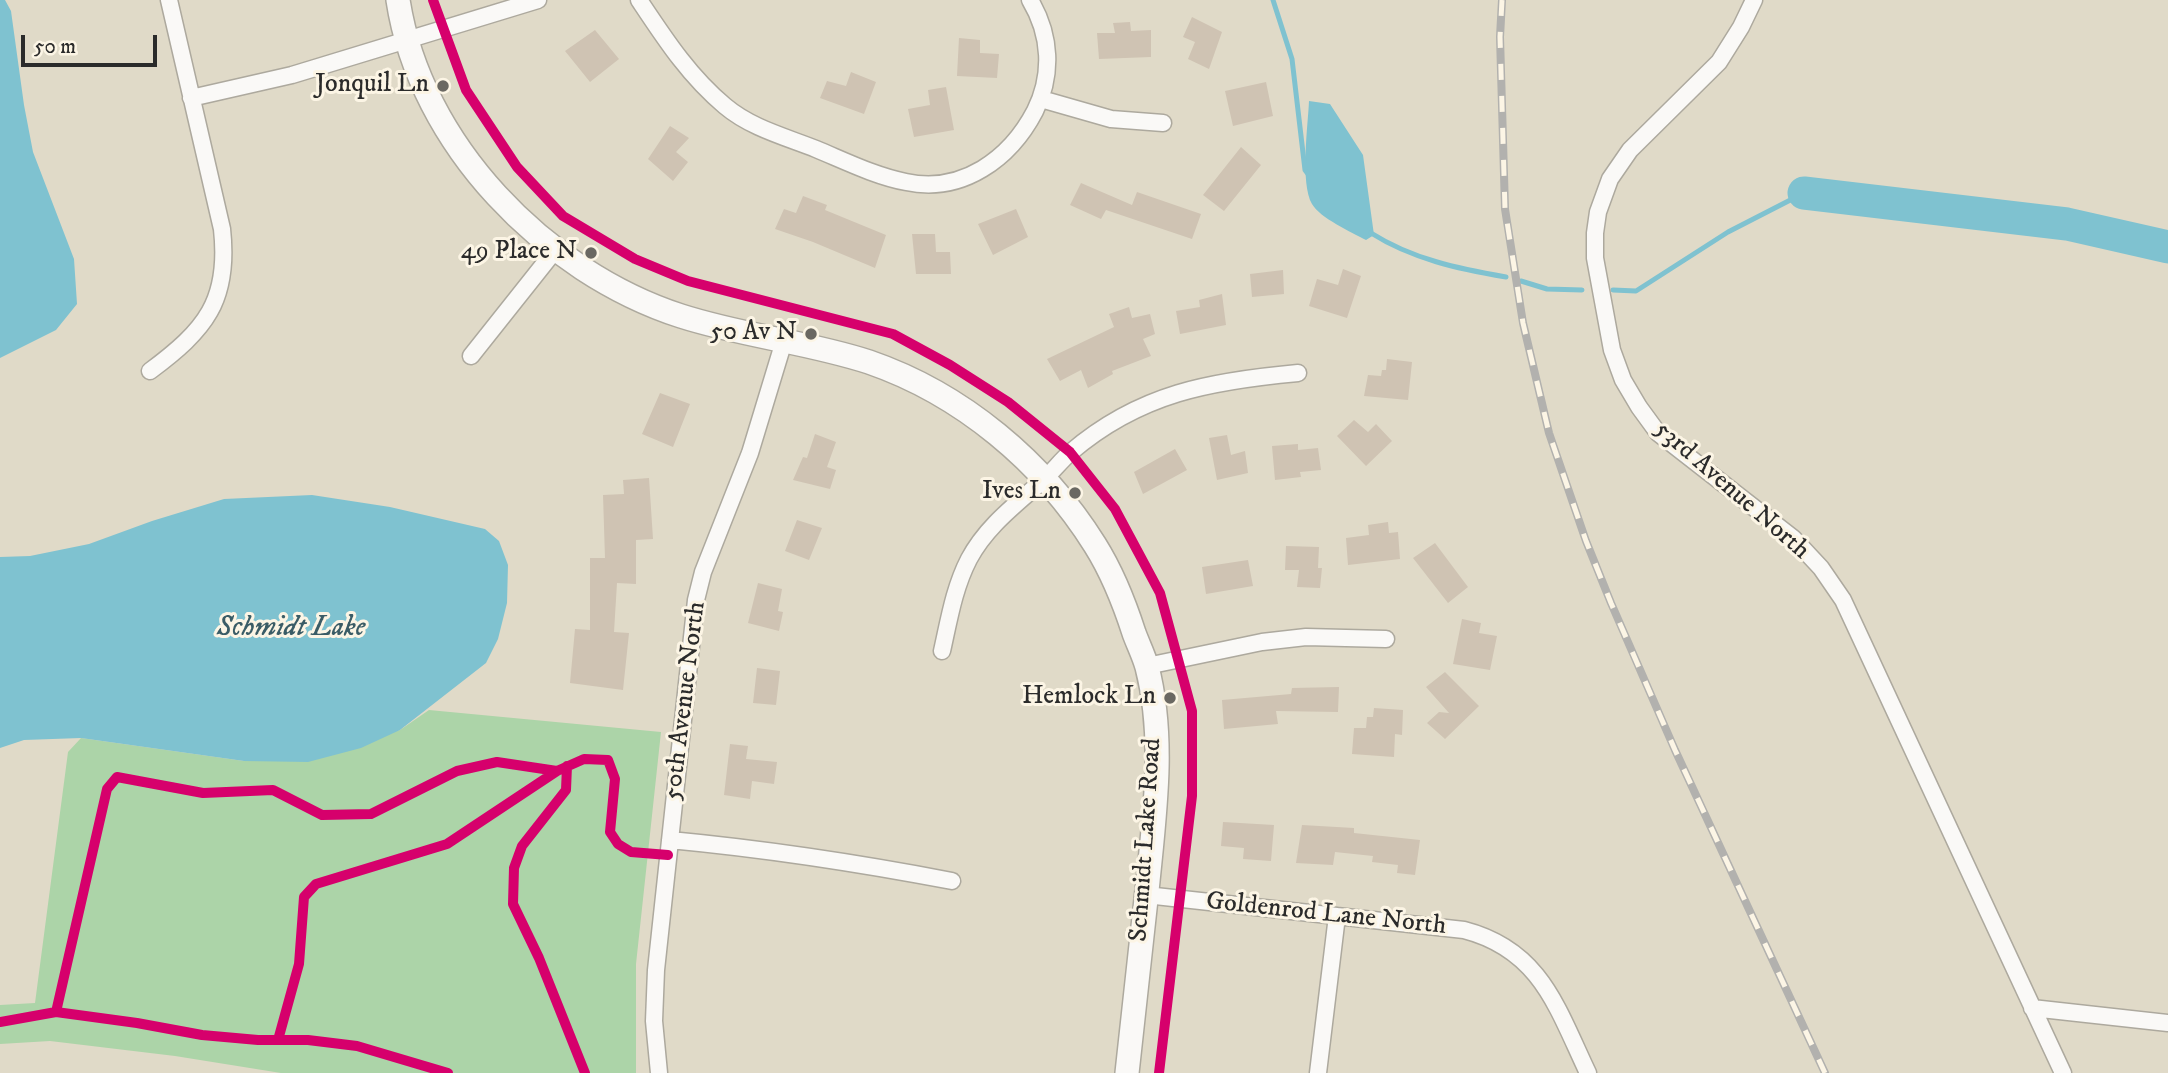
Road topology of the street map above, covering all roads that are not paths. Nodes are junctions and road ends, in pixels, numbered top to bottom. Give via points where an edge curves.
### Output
1 (169, 0) edge
2 (398, 0) edge
3 (538, 0) edge
4 (639, 0) edge
5 (1030, 0) edge
6 (1754, 0) edge
7 (407, 40) junction
8 (191, 99) junction
9 (1041, 99) junction
10 (1163, 123) dead end
11 (556, 249) junction
12 (784, 341) junction
13 (471, 356) dead end
14 (150, 372) dead end
15 (1298, 373) dead end
16 (1044, 479) junction
17 (1386, 639) dead end
18 (942, 651) dead end
19 (1147, 666) junction
20 (670, 839) junction
21 (952, 881) dead end
22 (1146, 895) junction
23 (1337, 916) junction
24 (2032, 1008) junction
25 (2168, 1023) edge
26 (659, 1073) edge
27 (1127, 1073) edge
28 (1318, 1073) edge
29 (1588, 1073) edge
30 (2063, 1073) edge

1 - 8 street
2 - 7 street, Schmidt Lake Road
3 - 7 street
4 - 9 street via 684,66 728,109 756,125 907,183 963,180 990,164 1025,130
5 - 9 street via 1039,14 1048,48
6 - 24 street, 53rd Avenue North via 1719,62 1630,150 1610,179 1598,212 1595,246 1612,350 1623,380 1658,433 1793,538 1843,600
7 - 8 street
7 - 11 street, Schmidt Lake Road via 452,138 485,184
8 - 14 street via 222,229 221,283 213,309 198,330
9 - 10 street via 1111,119
11 - 12 street, Schmidt Lake Road via 596,277 678,315
11 - 13 street
12 - 16 street, Schmidt Lake Road via 869,362 925,387 977,418 1023,455
12 - 20 street, 50th Avenue North via 750,453 696,600
15 - 16 street via 1189,388 1145,404 1070,452
16 - 18 street via 982,536 957,586
16 - 19 street, Schmidt Lake Road via 1096,547 1121,596
17 - 19 street via 1306,637
19 - 22 street, Schmidt Lake Road via 1157,768
20 - 21 street via 760,848
20 - 26 street, 50th Avenue North via 656,970
22 - 23 street, Goldenrod Lane North
22 - 27 street, Schmidt Lake Road
23 - 28 street
23 - 29 street, Goldenrod Lane North via 1489,936 1531,969 1556,1006
24 - 25 street
24 - 30 street, 53rd Avenue North

